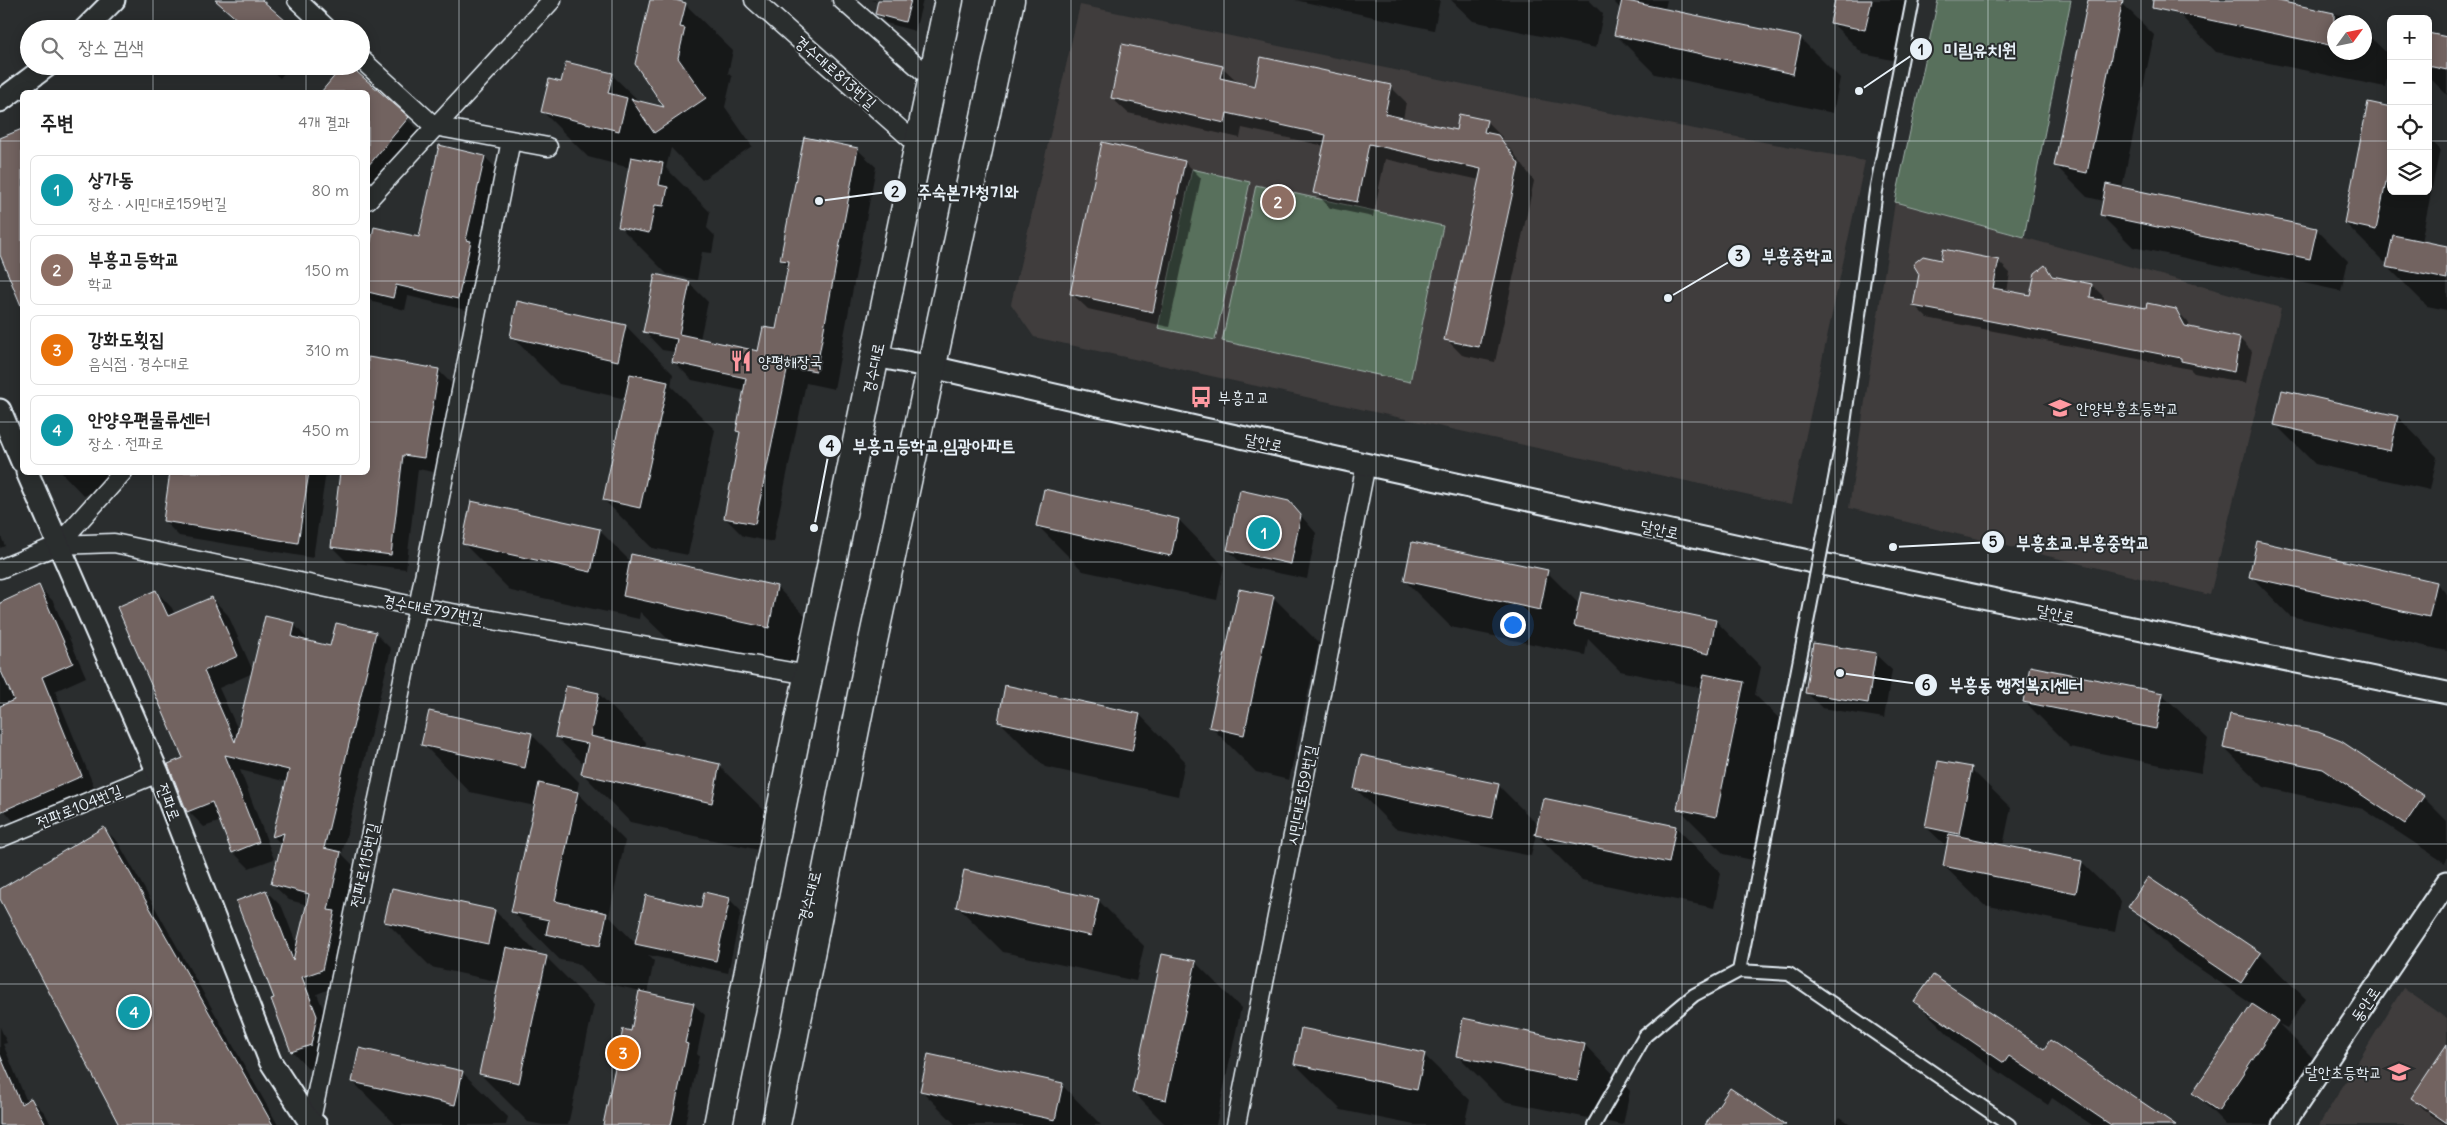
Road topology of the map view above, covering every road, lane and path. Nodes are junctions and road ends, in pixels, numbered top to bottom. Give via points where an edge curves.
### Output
1 (114, 0) edge
2 (297, 0) edge
3 (552, 0) edge
4 (754, 0) edge
5 (842, 0) edge
6 (949, 0) edge
7 (1010, 0) edge
8 (1913, 0) edge
9 (94, 20) edge
10 (318, 20) edge
11 (370, 67) edge
12 (35, 75) edge
13 (933, 80) junction
14 (0, 101) edge
15 (434, 126) junction
16 (511, 140) junction
17 (918, 145) junction
18 (548, 147) dead end
19 (370, 198) edge
20 (875, 356) junction
21 (932, 367) junction
22 (0, 410) edge
23 (20, 457) edge
24 (1366, 464) junction
25 (28, 475) edge
26 (120, 475) edge
27 (58, 545) junction
28 (0, 568) edge
29 (418, 607) junction
30 (867, 669) junction
31 (809, 675) junction
32 (2447, 693) edge
33 (796, 736) junction
34 (158, 774) junction
35 (0, 838) edge
36 (2447, 882) edge
37 (1739, 971) junction
38 (312, 1125) edge
39 (718, 1125) edge
40 (736, 1125) edge
41 (758, 1125) edge
42 (776, 1125) edge
43 (1236, 1125) edge
44 (1594, 1125) edge
45 (2009, 1125) edge
46 (2283, 1125) edge

1 - 9 street
2 - 10 street
3 - 15 street
4 - 17 street, 경수대로813번길
5 - 13 street
6 - 13 main road, 경수대로
7 - 21 main road, 경수대로
8 - 37 street, bridge via 1876,191 1840,453
11 - 15 street
12 - 14 street
13 - 17 main road, 경수대로
15 - 16 street
15 - 19 street
16 - 18 street
16 - 29 street, 전파로115번길
17 - 20 main road, 경수대로
20 - 21 street, 달안로
20 - 31 main road, 경수대로
21 - 24 street, 달안로
21 - 30 main road, 경수대로
22 - 23 street
24 - 32 street, 달안로 via 1871,574
24 - 43 street, 시민대로159번길
25 - 27 street, 전파로
26 - 27 street
27 - 28 street
27 - 29 street, 경수대로797번길 via 114,542
27 - 34 street, 전파로
29 - 31 street, 경수대로797번길
29 - 38 street, 전파로115번길
30 - 41 main road, 경수대로 via 786,984
30 - 42 main road, 경수대로
31 - 33 main road, 경수대로
33 - 39 main road, 경수대로
33 - 40 main road, 경수대로 via 763,981
34 - 35 street, 전파로104번길
34 - 38 street, 전파로 via 270,1061
36 - 46 street, 동안로
37 - 44 street via 1694,995 1645,1036
37 - 45 street via 1789,974

